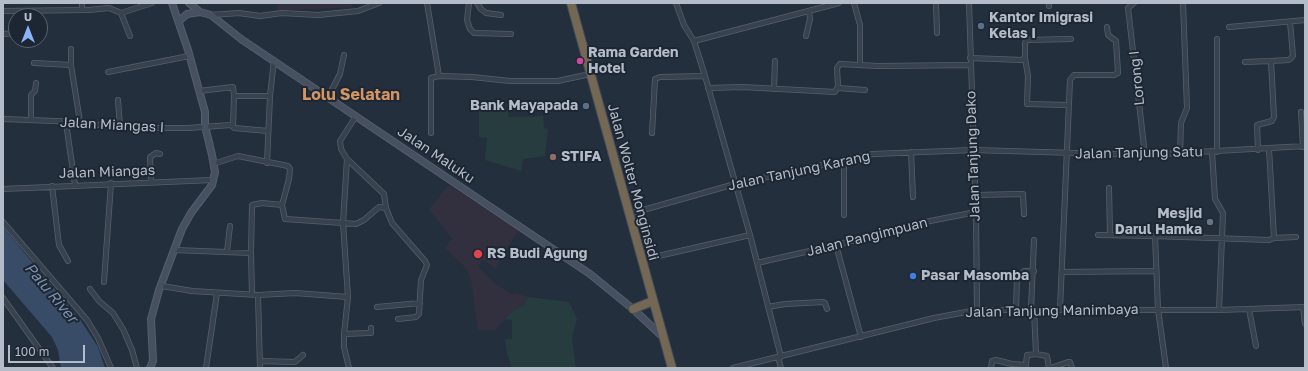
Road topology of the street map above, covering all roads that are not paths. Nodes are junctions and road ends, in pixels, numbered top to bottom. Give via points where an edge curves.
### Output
1 (82, 3) edge
2 (152, 3) edge
3 (172, 3) edge
4 (189, 3) edge
5 (379, 3) edge
6 (427, 3) edge
7 (470, 3) edge
8 (477, 3) edge
9 (571, 3) edge
10 (676, 3) edge
11 (839, 3) edge
12 (854, 3) edge
13 (936, 3) edge
14 (969, 3) edge
15 (1134, 3) edge
16 (1183, 3) edge
17 (82, 10) junction
18 (3, 11) edge
19 (121, 12) junction
20 (200, 12) junction
21 (809, 12) junction
22 (501, 15) dead end
23 (211, 16) junction
24 (1305, 20) edge
25 (179, 21) junction
26 (1290, 22) junction
27 (1107, 27) dead end
28 (1228, 27) dead end
29 (937, 32) dead end
30 (511, 34) dead end
31 (130, 36) dead end
32 (806, 36) dead end
33 (1071, 39) dead end
34 (1217, 39) dead end
35 (694, 41) junction
36 (71, 49) dead end
37 (344, 55) dead end
38 (189, 56) junction
39 (970, 58) junction
40 (1025, 58) junction
41 (274, 60) junction
42 (775, 61) dead end
43 (1271, 61) junction
44 (1245, 62) dead end
45 (34, 63) dead end
46 (71, 65) junction
47 (860, 65) junction
48 (970, 65) junction
49 (108, 72) dead end
50 (590, 74) junction
51 (439, 76) junction
52 (705, 76) junction
53 (36, 83) dead end
54 (708, 88) junction
55 (774, 88) junction
56 (838, 88) junction
57 (865, 90) dead end
58 (199, 91) junction
59 (234, 96) junction
60 (270, 96) junction
61 (328, 97) junction
62 (118, 100) dead end
63 (1068, 105) junction
64 (1301, 112) dead end
65 (356, 116) junction
66 (3, 120) edge
67 (31, 120) junction
68 (80, 122) junction
69 (66, 123) junction
70 (205, 126) junction
71 (233, 126) junction
72 (120, 127) junction
73 (268, 131) junction
74 (431, 133) dead end
75 (652, 133) dead end
76 (1304, 147) edge
77 (1269, 149) junction
78 (973, 150) junction
79 (1258, 150) junction
80 (910, 152) junction
81 (1214, 152) junction
82 (160, 154) dead end
83 (1067, 154) junction
84 (1180, 154) junction
85 (1145, 155) junction
86 (347, 159) junction
87 (844, 159) junction
88 (266, 163) junction
89 (214, 164) junction
90 (212, 180) junction
91 (152, 182) junction
92 (110, 183) junction
93 (735, 184) junction
94 (75, 185) junction
95 (52, 186) junction
96 (1109, 188) dead end
97 (3, 189) edge
98 (975, 195) junction
99 (386, 197) junction
100 (913, 197) dead end
101 (282, 205) junction
102 (379, 207) junction
103 (386, 208) junction
104 (976, 212) junction
105 (629, 214) junction
106 (1024, 214) dead end
107 (844, 215) dead end
108 (3, 222) edge
109 (343, 223) junction
110 (230, 226) dead end
111 (750, 235) junction
112 (1098, 235) dead end
113 (1110, 235) junction
114 (1155, 236) junction
115 (1274, 238) junction
116 (1296, 238) dead end
117 (1222, 239) junction
118 (1034, 240) dead end
119 (836, 246) junction
120 (174, 250) junction
121 (227, 252) junction
122 (251, 253) junction
123 (68, 260) dead end
124 (641, 260) junction
125 (757, 263) junction
126 (1034, 271) junction
127 (1062, 272) junction
128 (1156, 272) junction
129 (104, 282) dead end
130 (162, 286) junction
131 (90, 289) dead end
132 (217, 293) junction
133 (252, 294) junction
134 (258, 295) junction
135 (348, 297) junction
136 (3, 298) edge
137 (653, 301) junction
138 (420, 303) junction
139 (377, 307) dead end
140 (1304, 307) edge
141 (768, 308) junction
142 (633, 309) junction
143 (827, 309) dead end
144 (1016, 309) junction
145 (1033, 309) junction
146 (1060, 309) junction
147 (1158, 309) junction
148 (1249, 309) junction
149 (977, 310) junction
150 (1219, 310) junction
151 (398, 319) dead end
152 (1305, 324) edge
153 (371, 328) dead end
154 (344, 334) junction
155 (663, 337) junction
156 (861, 337) junction
157 (1256, 346) dead end
158 (1036, 354) junction
159 (303, 355) dead end
160 (780, 357) junction
161 (260, 361) junction
162 (1026, 366) edge
163 (53, 368) edge
164 (111, 368) edge
165 (136, 368) edge
166 (150, 368) edge
167 (206, 368) edge
168 (260, 368) edge
169 (349, 368) edge
170 (672, 368) edge
171 (733, 368) edge
172 (781, 368) edge
173 (991, 368) edge
174 (1050, 368) edge
175 (1072, 368) edge
176 (1166, 368) edge

1 - 17 street
2 - 19 street
3 - 25 main road
4 - 20 main road, Jalan Maluku
5 - 23 street via 358,11 318,15 282,13 260,16 239,13
6 - 51 street
7 - 30 street via 467,20 474,33
8 - 22 street via 480,9 486,12
9 - 50 highway, Jalan Wolter Monginsidi
10 - 35 street via 684,26
11 - 21 street
12 - 47 street via 860,25
13 - 29 street
14 - 39 street, Jalan Tanjung Dako
15 - 85 street, Lorong I via 1128,8
16 - 84 street via 1187,108 1181,123
17 - 18 street
17 - 19 street via 109,8
19 - 31 street
20 - 23 main road, Jalan Maluku
20 - 25 main road via 187,14
21 - 32 street
21 - 35 street
23 - 41 main road, Jalan Maluku
24 - 26 street
25 - 38 main road
26 - 28 street
26 - 43 street via 1292,58
27 - 63 street via 1108,34 1116,41 1118,73 1072,76
33 - 40 street via 1027,40
34 - 81 street
35 - 52 street
36 - 46 street
37 - 61 street via 340,74
38 - 49 street
38 - 58 main road
39 - 40 street
39 - 48 street, Jalan Tanjung Dako
40 - 63 street via 1028,76 1027,104
41 - 60 street
41 - 61 main road, Jalan Maluku
42 - 55 street
43 - 44 street
43 - 79 street via 1274,117 1272,121 1258,124
45 - 46 street
46 - 68 street
47 - 48 street
47 - 56 street via 838,66
48 - 78 street, Jalan Tanjung Dako
50 - 51 street via 558,81 510,81
50 - 105 highway, Jalan Wolter Monginsidi
51 - 74 street via 431,78
52 - 54 street
52 - 75 street via 655,79
53 - 67 street via 35,91 30,95
54 - 55 street
54 - 93 street
55 - 56 street via 835,92
56 - 57 street
58 - 59 street via 233,87
58 - 70 main road
59 - 60 street
59 - 71 street
60 - 73 street
61 - 65 main road, Jalan Maluku
62 - 72 street
63 - 83 street
64 - 76 street
65 - 86 street via 340,141
65 - 142 main road, Jalan Maluku via 549,244
66 - 67 street, Jalan Miangas I
67 - 69 street, Jalan Miangas I
68 - 69 street, Jalan Miangas I
68 - 72 street, Jalan Miangas I
69 - 94 street
70 - 71 street, Jalan Miangas I
70 - 72 street, Jalan Miangas I
70 - 89 main road
71 - 73 street, Jalan Miangas I
73 - 88 street
76 - 77 street, Jalan Tanjung Satu
77 - 79 street, Jalan Tanjung Satu
77 - 115 street
78 - 80 street, Jalan Tanjung Karang
78 - 83 street, Jalan Tanjung Satu
78 - 98 street, Jalan Tanjung Dako
79 - 81 street, Jalan Tanjung Satu
80 - 87 street, Jalan Tanjung Karang
80 - 100 street
81 - 84 street, Jalan Tanjung Satu
81 - 117 street via 1215,199 1223,213
82 - 91 street via 156,153 150,157
83 - 85 street, Jalan Tanjung Satu
83 - 127 street
84 - 85 street, Jalan Tanjung Satu
86 - 99 street
86 - 109 street
87 - 93 street, Jalan Tanjung Karang
87 - 107 street
88 - 89 street via 238,156
88 - 101 street via 290,168
89 - 90 main road
90 - 91 street, Jalan Miangas
90 - 120 main road via 212,185 182,229
91 - 92 street, Jalan Miangas
92 - 94 street, Jalan Miangas
92 - 129 street
93 - 105 street, Jalan Tanjung Karang
93 - 111 street
94 - 95 street, Jalan Miangas
95 - 97 street, Jalan Miangas
95 - 123 street via 59,245
96 - 113 street
98 - 104 street, Jalan Tanjung Dako
98 - 106 street via 1023,194
99 - 102 street
99 - 103 street
101 - 109 street via 285,219
101 - 122 street via 252,205
102 - 103 street
102 - 109 street via 356,224
103 - 138 street via 392,223 425,261
104 - 119 street, Jalan Pangimpuan via 920,223
104 - 149 street, Jalan Tanjung Dako
105 - 124 highway, Jalan Wolter Monginsidi
108 - 164 street via 87,320
109 - 135 street
110 - 121 street
111 - 124 street
111 - 125 street
112 - 113 street
113 - 114 street
114 - 117 street
114 - 128 street
115 - 116 street
115 - 117 street
117 - 150 street
118 - 126 street
119 - 125 street, Jalan Pangimpuan
119 - 156 street
120 - 121 street
120 - 130 main road
121 - 122 street
122 - 133 street
124 - 137 highway, Jalan Wolter Monginsidi
125 - 141 street
126 - 144 street via 1024,271 1017,278
126 - 145 street
127 - 128 street
127 - 146 street
128 - 147 street
130 - 132 street via 192,292
130 - 166 main road via 151,319 153,361
131 - 165 street via 113,313 123,329
132 - 133 street
132 - 167 street
133 - 134 street
134 - 135 street via 295,293
134 - 161 street
135 - 154 street
136 - 163 street
137 - 142 highway
137 - 155 highway, Jalan Wolter Monginsidi
138 - 139 street
138 - 151 street via 416,317
140 - 148 street, Jalan Tanjung Manimbaya
140 - 152 street
141 - 143 street via 785,304 823,302
141 - 160 street
142 - 155 main road, Jalan Maluku
144 - 145 street, Jalan Tanjung Manimbaya
144 - 149 street, Jalan Tanjung Manimbaya
145 - 146 street, Jalan Tanjung Manimbaya
145 - 158 street
146 - 147 street, Jalan Tanjung Manimbaya
147 - 150 street, Jalan Tanjung Manimbaya
147 - 176 street
148 - 150 street, Jalan Tanjung Manimbaya
148 - 157 street
149 - 156 street, Jalan Tanjung Manimbaya
153 - 154 street via 371,333
154 - 169 street
155 - 170 highway, Jalan Wolter Monginsidi
156 - 160 street, Jalan Tanjung Manimbaya
158 - 162 street via 1027,355
158 - 174 street via 1048,357
159 - 161 street via 295,362
160 - 171 street, Jalan Tanjung Manimbaya
160 - 172 street
161 - 168 street
162 - 173 street via 996,360 992,361
174 - 175 street via 1068,362

